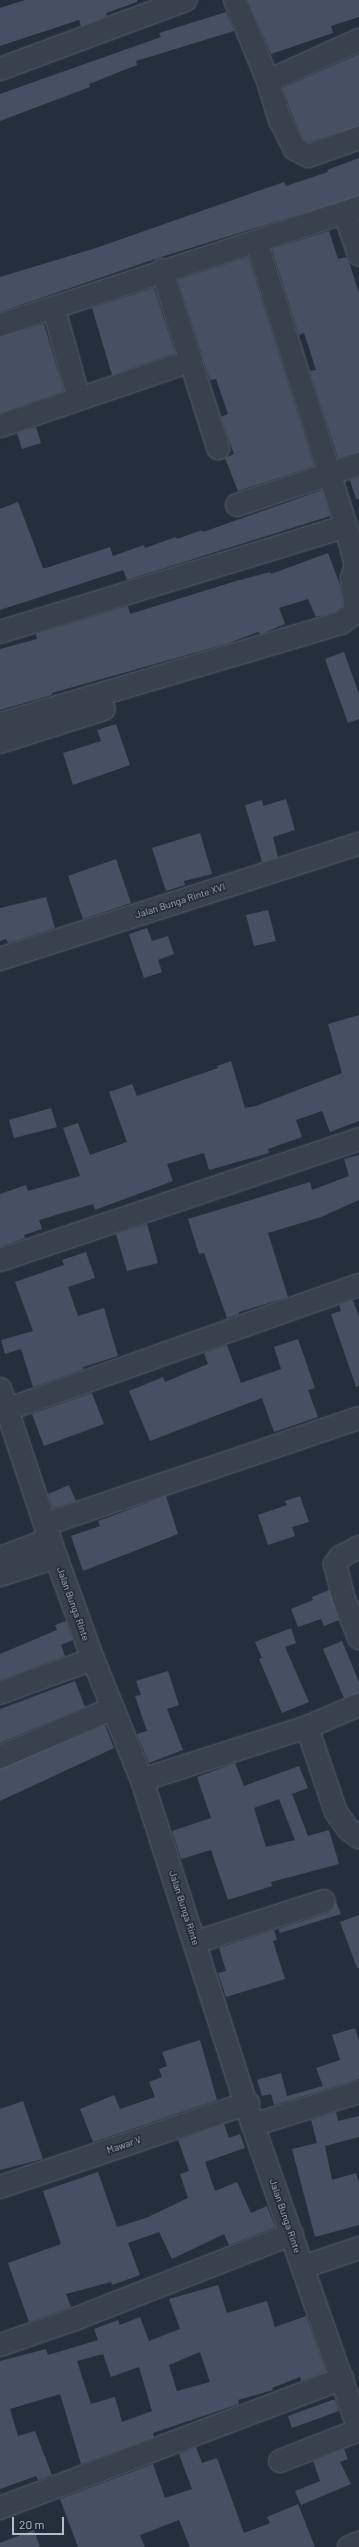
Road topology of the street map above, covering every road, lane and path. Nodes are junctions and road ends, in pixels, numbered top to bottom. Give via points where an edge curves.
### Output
1 (186, 0) edge
2 (235, 0) edge
3 (359, 40) edge
4 (0, 69) edge
5 (268, 81) junction
6 (359, 138) edge
7 (352, 211) edge
8 (257, 243) junction
9 (359, 255) edge
10 (162, 270) junction
11 (54, 309) junction
12 (0, 325) edge
13 (191, 361) junction
14 (79, 399) junction
15 (0, 426) edge
16 (218, 448) dead end
17 (359, 464) edge
18 (331, 473) junction
19 (237, 505) dead end
20 (346, 526) junction
21 (358, 566) edge
22 (359, 627) edge
23 (0, 632) edge
24 (0, 724) edge
25 (0, 742) edge
26 (359, 844) edge
27 (0, 959) edge
28 (359, 1139) edge
29 (0, 1260) edge
30 (359, 1285) edge
31 (0, 1389) edge
32 (4, 1411) edge
33 (359, 1418) edge
34 (51, 1540) junction
35 (359, 1547) edge
36 (0, 1558) edge
37 (0, 1575) edge
38 (359, 1638) edge
39 (93, 1659) junction
40 (0, 1693) edge
41 (359, 1705) edge
42 (113, 1708) junction
43 (307, 1727) junction
44 (0, 1757) edge
45 (142, 1780) junction
46 (359, 1837) edge
47 (324, 1902) dead end
48 (196, 1942) junction
49 (359, 2092) edge
50 (248, 2103) junction
51 (253, 2125) junction
52 (0, 2187) edge
53 (292, 2234) junction
54 (359, 2248) edge
55 (303, 2267) junction
56 (0, 2345) edge
57 (350, 2387) edge
58 (359, 2430) edge
59 (280, 2462) dead end
60 (0, 2508) edge
61 (359, 2543) edge
62 (349, 2547) edge

1 - 4 street
2 - 5 street
3 - 5 street
5 - 6 street via 280,120 295,149 301,154 308,156
7 - 8 street
7 - 9 street
8 - 10 street
8 - 18 street
10 - 11 street
10 - 13 street
11 - 12 street
11 - 14 street
13 - 14 street
13 - 16 street
14 - 15 street
17 - 18 street
18 - 19 street
18 - 20 street
20 - 21 street
20 - 23 street
21 - 24 street via 352,578 356,612 341,622
22 - 25 street
26 - 27 street, Jalan Bunga Rinte XVI
28 - 29 street
30 - 32 street
31 - 32 street, Jalan Bunga Rinte
32 - 34 street, Jalan Bunga Rinte
33 - 34 street
34 - 36 street
34 - 37 street
34 - 39 street, Jalan Bunga Rinte
35 - 38 street via 340,1557 335,1564 344,1599
39 - 40 street
39 - 42 street, Jalan Bunga Rinte
41 - 43 street
42 - 44 street
42 - 45 street, Jalan Bunga Rinte
43 - 45 street
43 - 46 street via 336,1812 348,1829
45 - 48 street, Jalan Bunga Rinte
47 - 48 street
48 - 50 street, Jalan Bunga Rinte
49 - 51 street
50 - 51 street, Jalan Bunga Rinte
50 - 52 street, Mawar V
51 - 53 street, Jalan Bunga Rinte
53 - 55 street, Jalan Bunga Rinte
53 - 56 street via 75,2319
54 - 55 street
55 - 57 street, Jalan Bunga Rinte
57 - 58 street, Jalan Bunga Rinte
57 - 60 street
58 - 59 street
61 - 62 street

